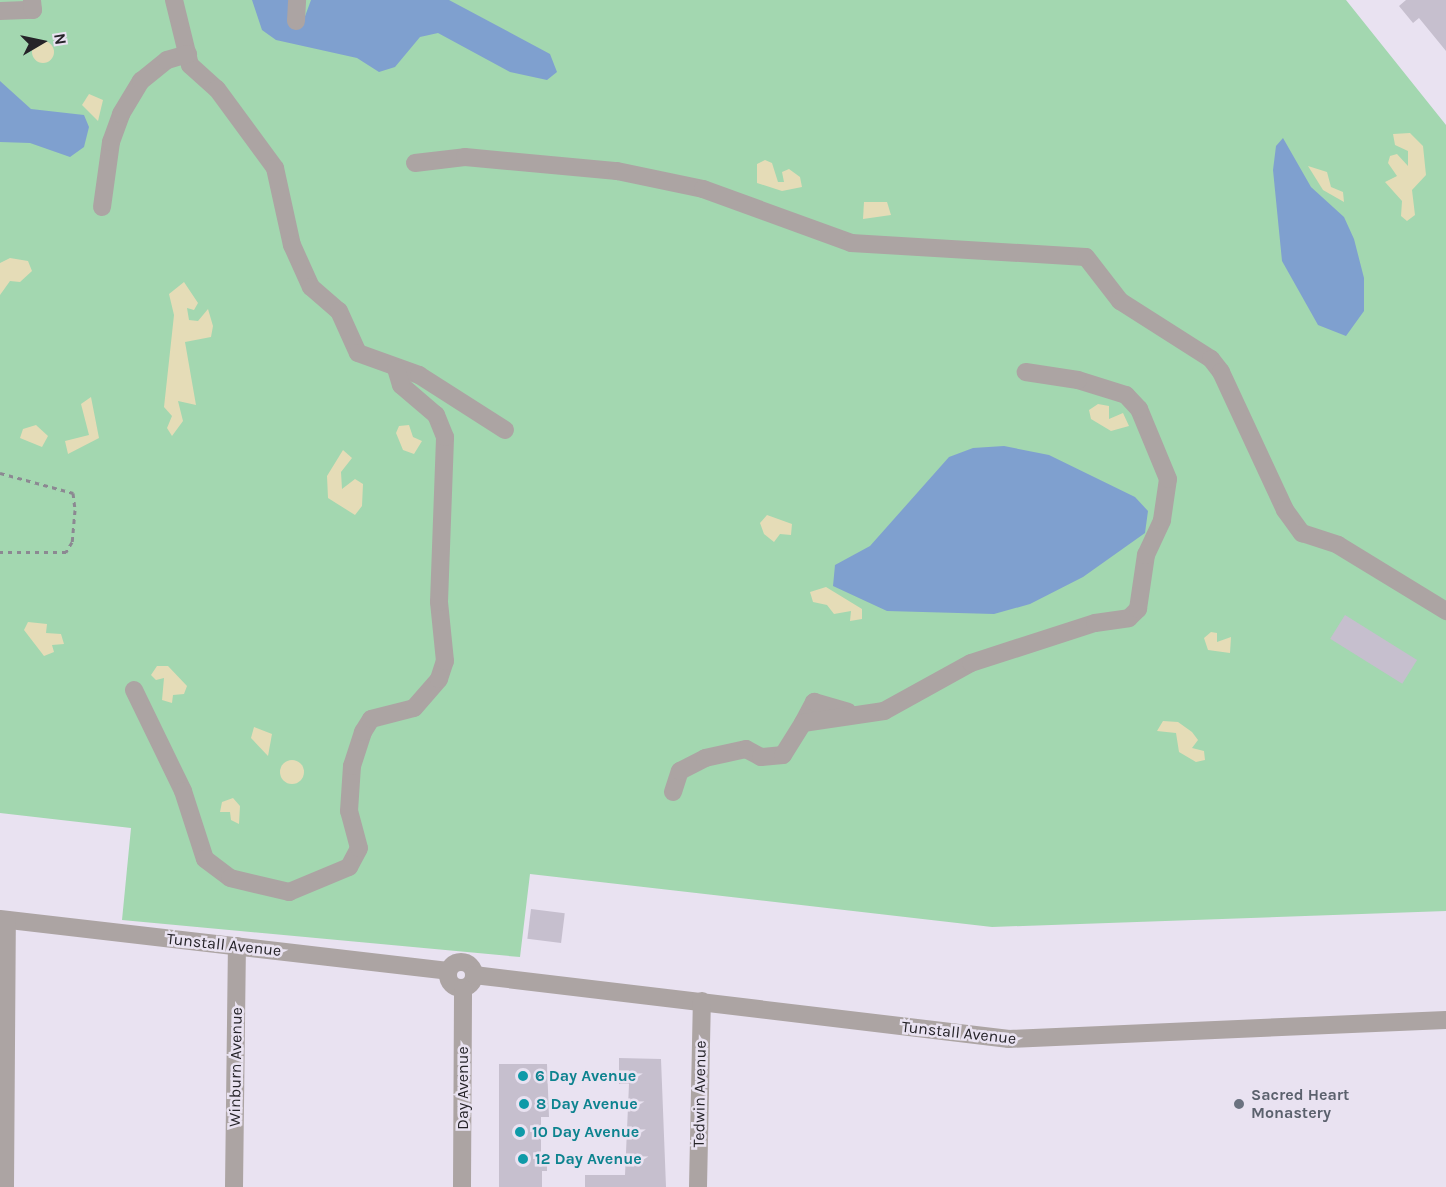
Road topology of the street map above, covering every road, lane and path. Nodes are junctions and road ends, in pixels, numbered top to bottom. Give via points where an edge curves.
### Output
1 (32, 0) edge
2 (174, 0) edge
3 (297, 0) edge
4 (0, 11) edge
5 (296, 21) dead end
6 (188, 54) junction
7 (415, 163) dead end
8 (102, 207) dead end
9 (396, 369) junction
10 (1026, 372) dead end
11 (505, 430) dead end
12 (0, 474) edge
13 (0, 552) edge
14 (1446, 611) edge
15 (134, 690) dead end
16 (673, 792) dead end
17 (4, 920) edge
18 (237, 946) junction
19 (469, 982) junction
20 (702, 1001) junction
21 (1446, 1020) edge
22 (5, 1187) edge
23 (234, 1187) edge
24 (462, 1187) edge
25 (698, 1187) edge

1 - 4 street via 33,10
2 - 6 street
3 - 5 street
6 - 8 street via 167,60 141,81 121,114 111,142
6 - 9 street via 190,65 224,97 275,168 292,245 311,287 339,311 358,353
7 - 14 street via 465,157 617,171 703,189 851,243 1086,257 1120,301 1210,359 1221,372 1275,490 1302,533 1338,545
9 - 11 street via 419,375
9 - 15 street via 401,385 436,416 445,437 439,602 445,661 439,679 414,708 371,718 363,732 352,766 348,811 359,848 349,867 289,892 230,878 205,859 170,760
10 - 16 street via 1116,392 1139,409 1168,479 1162,520 1146,555 1138,609 1130,618 1095,623 971,663 884,711 850,713 803,723 783,755 724,751 680,771
12 - 13 path via 73,493 75,510 72,542 66,552
17 - 18 street, Tunstall Avenue
17 - 22 street
18 - 19 street, Tunstall Avenue via 448,971 451,984
18 - 23 street, Winburn Avenue
19 - 20 street, Tunstall Avenue
19 - 24 street, Day Avenue
20 - 21 street, Tunstall Avenue via 1009,1039
20 - 25 street, Tedwin Avenue

